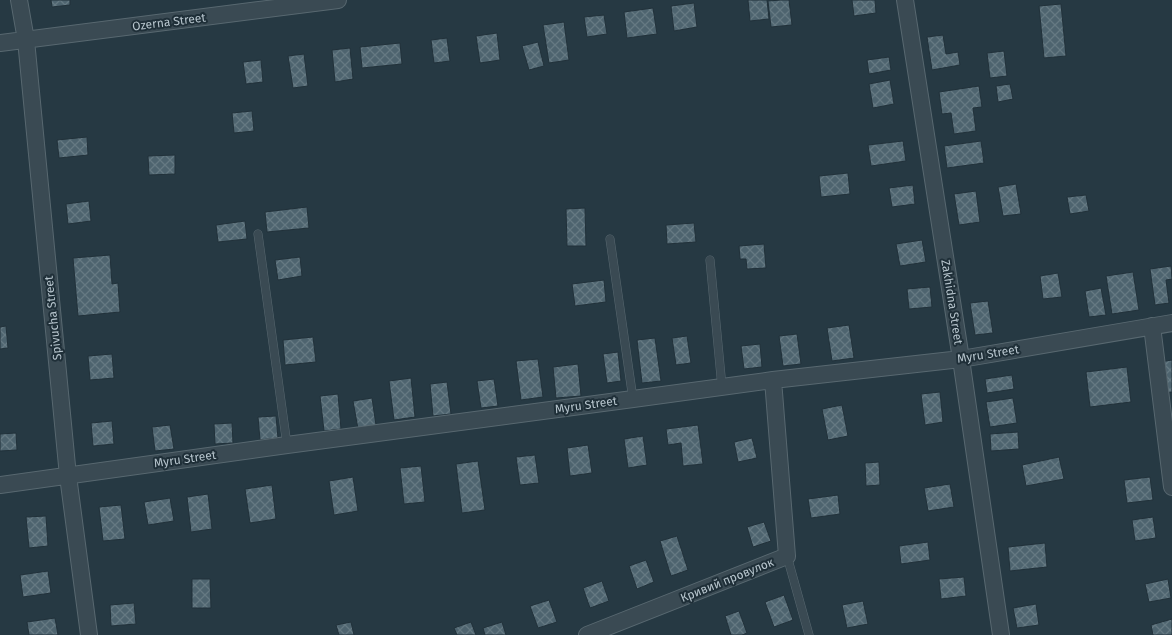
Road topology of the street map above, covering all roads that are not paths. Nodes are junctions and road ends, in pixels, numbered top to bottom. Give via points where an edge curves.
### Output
1 (19, 0) edge
2 (338, 0) edge
3 (905, 0) edge
4 (26, 40) junction
5 (0, 43) edge
6 (258, 234) dead end
7 (610, 240) dead end
8 (710, 260) dead end
9 (1172, 323) edge
10 (1152, 326) junction
11 (961, 359) junction
12 (773, 380) junction
13 (722, 387) junction
14 (633, 399) junction
15 (287, 444) junction
16 (68, 476) junction
17 (0, 485) edge
18 (1172, 487) edge
19 (787, 556) junction
20 (89, 635) edge
21 (587, 635) edge
22 (809, 635) edge
23 (1001, 635) edge

1 - 4 street, Spivucha Street
2 - 4 street, Ozerna Street
3 - 11 street, Zakhidna Street
4 - 5 street, Ozerna Street
4 - 16 street, Spivucha Street
6 - 15 lane
7 - 14 lane
8 - 13 lane
9 - 10 street, Myru Street
10 - 11 street, Myru Street
10 - 18 street
11 - 12 street, Myru Street
11 - 23 street, Zakhidna Street
12 - 13 street, Myru Street
12 - 19 street, Кривий провулок
13 - 14 street, Myru Street
14 - 15 street, Myru Street
15 - 16 street, Myru Street
16 - 17 street, Myru Street
16 - 20 street, Spivucha Street
19 - 21 street, Кривий провулок
19 - 22 lane

